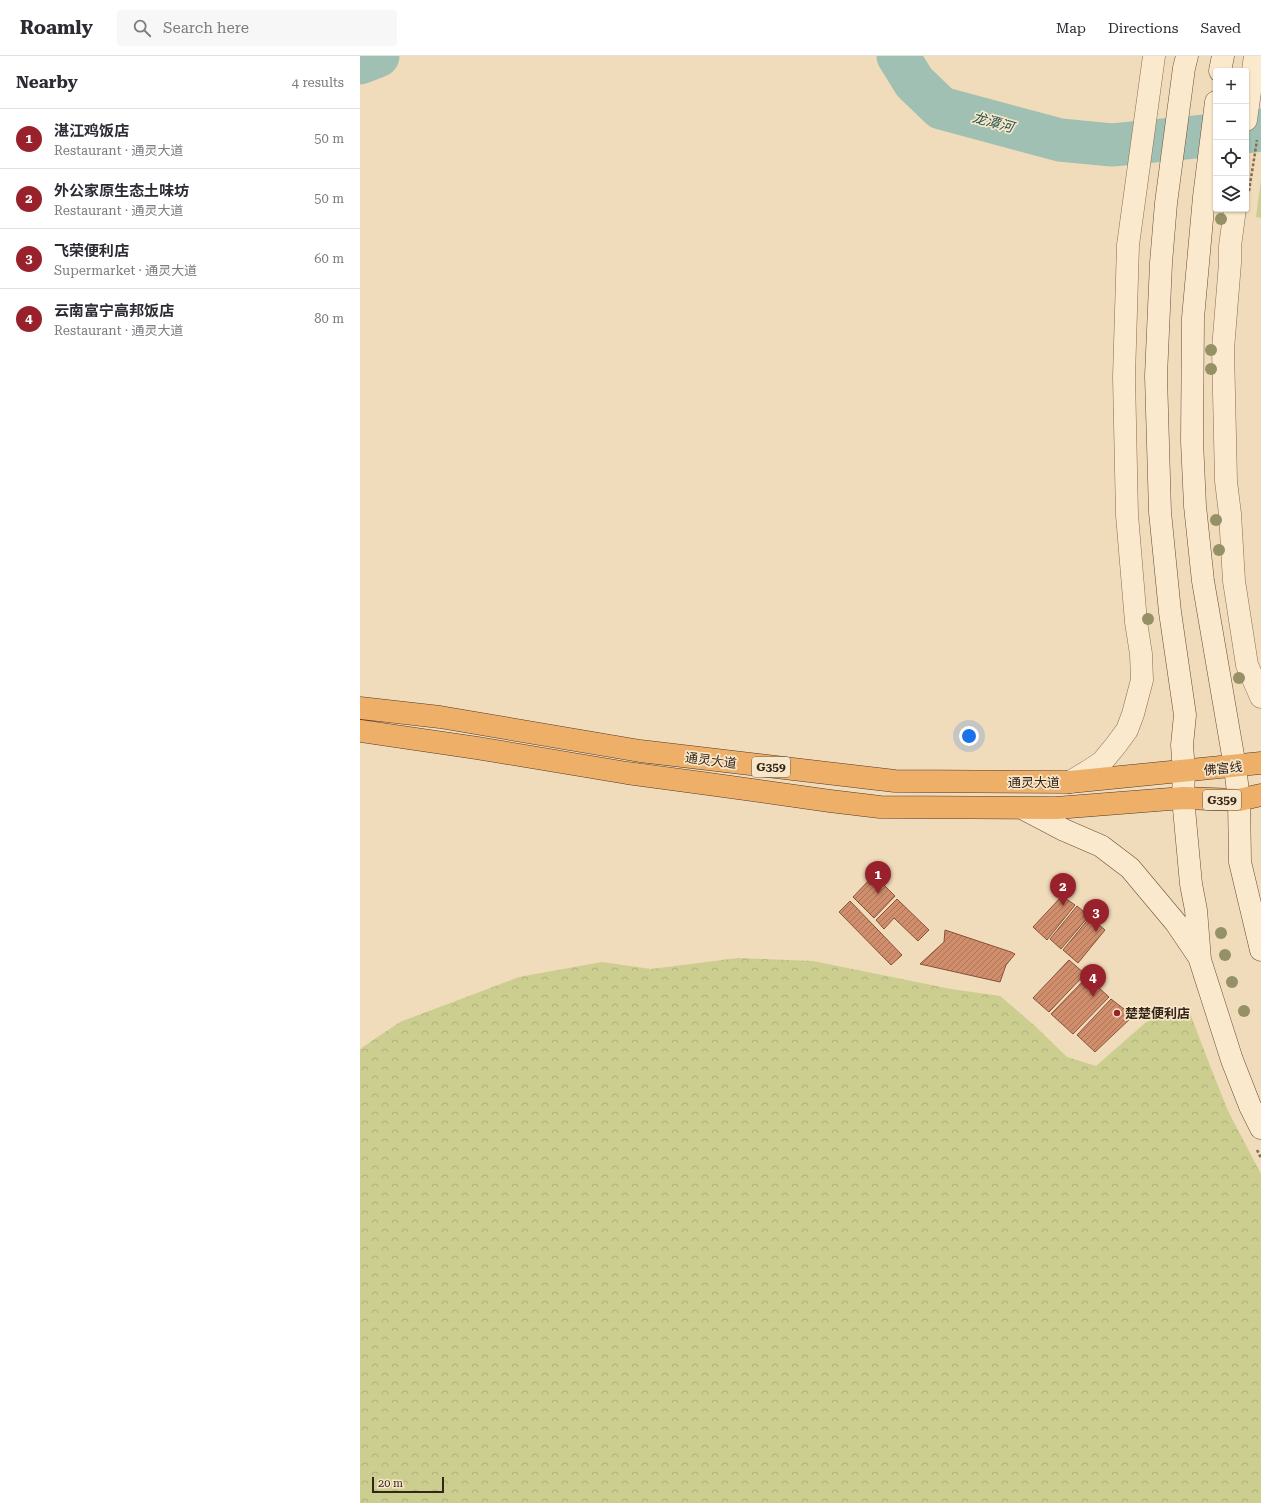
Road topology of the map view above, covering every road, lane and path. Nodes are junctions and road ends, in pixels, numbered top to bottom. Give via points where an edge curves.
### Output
1 (1255, 58) edge
2 (1153, 62) edge
3 (1185, 62) edge
4 (1216, 104) edge
5 (1252, 128) edge
6 (1249, 191) dead end
7 (1235, 212) edge
8 (1261, 697) edge
9 (360, 708) edge
10 (360, 731) edge
11 (1261, 764) edge
12 (1235, 767) junction
13 (1184, 771) junction
14 (1070, 782) junction
15 (1261, 795) edge
16 (1183, 798) junction
17 (1239, 800) junction
18 (1024, 809) junction
19 (1260, 943) edge
20 (1200, 960) junction
21 (1258, 1138) edge
22 (1261, 1158) edge

1 - 5 main road
2 - 14 main road via 1128,245 1124,377 1129,550 1142,680 1134,714 1123,735 1102,762
3 - 13 main road via 1166,203 1156,376 1160,512 1170,612 1185,715 1182,744
4 - 12 main road via 1192,318 1192,441 1195,506 1203,581
5 - 6 path
7 - 8 main road via 1223,349 1226,481 1234,581 1247,665
9 - 14 highway, 通灵大道 / G359 via 448,718 640,751 895,781
10 - 18 highway, 通灵大道 / G359 via 627,773 830,801 880,806
11 - 12 highway, 佛富线 / G359
12 - 13 highway, 佛富线 / G359
12 - 17 main road
13 - 14 highway, 通灵大道 / G359
13 - 16 main road
15 - 17 highway, G359
16 - 17 highway, G359
16 - 18 highway, 通灵大道 / G359 via 1086,807
16 - 20 main road
17 - 19 main road via 1240,862
18 - 20 main road via 1101,846 1130,868 1176,923
20 - 21 main road via 1232,1060 1250,1106
21 - 22 path

